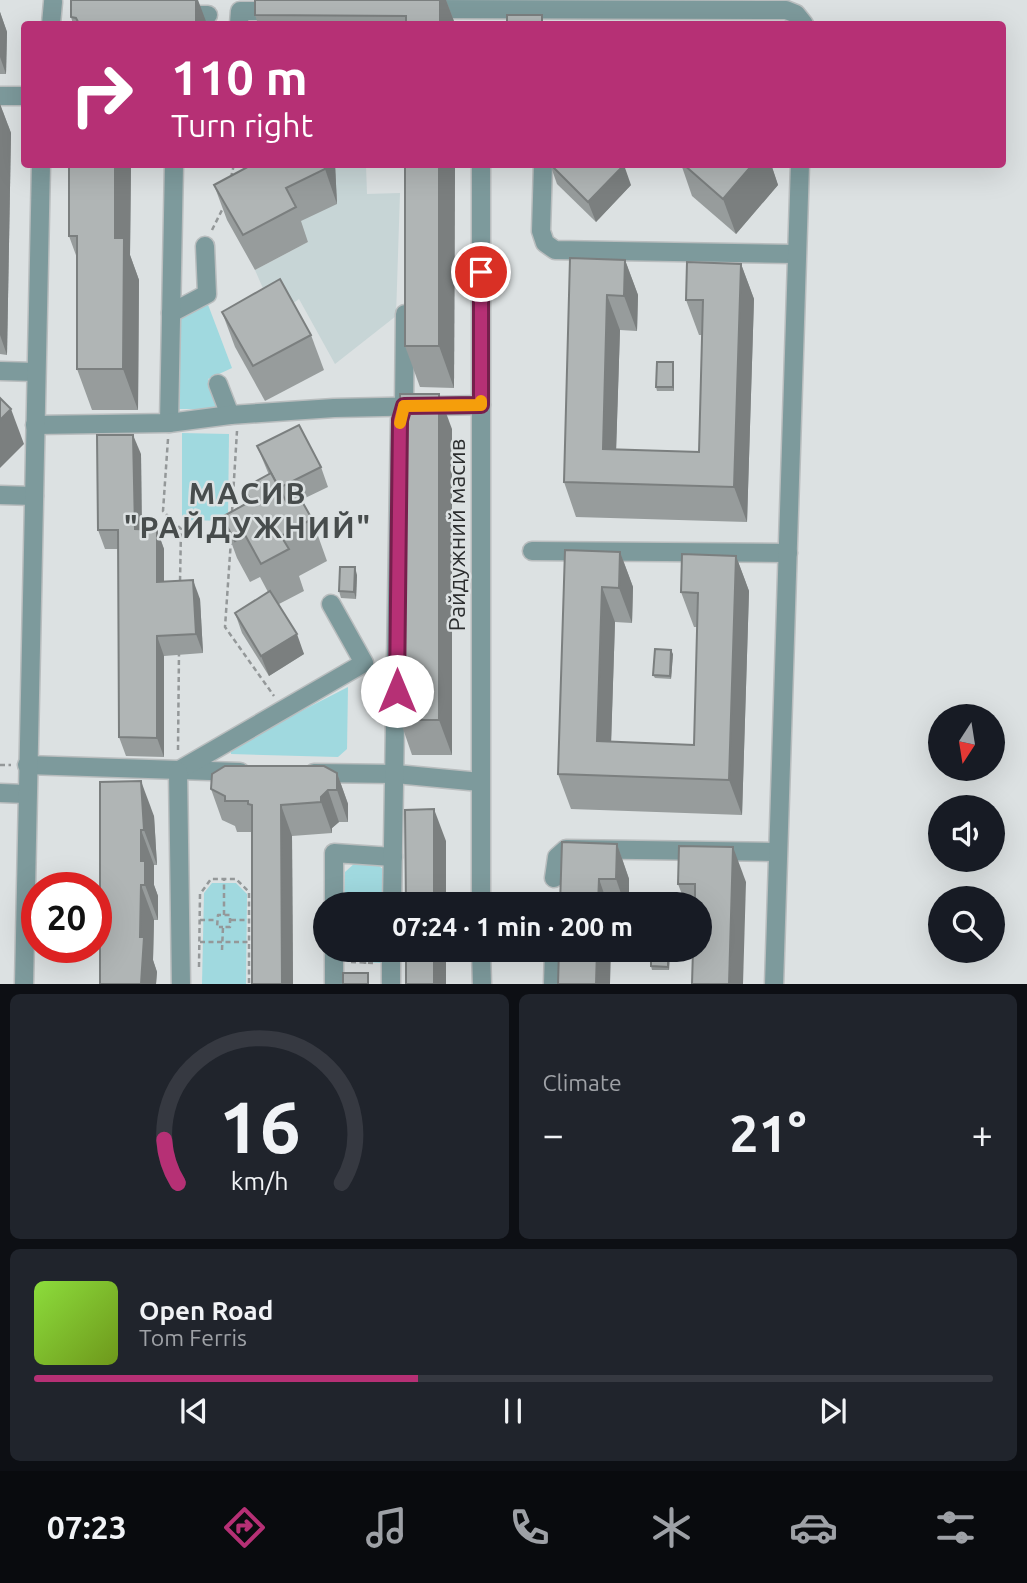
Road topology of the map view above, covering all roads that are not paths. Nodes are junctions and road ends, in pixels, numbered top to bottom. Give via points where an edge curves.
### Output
1 (53, 2) dead end
2 (414, 9) edge
3 (293, 11) edge
4 (168, 15) edge
5 (208, 15) dead end
6 (483, 17) edge
7 (555, 17) edge
8 (51, 21) edge
9 (240, 21) edge
10 (802, 21) edge
11 (0, 96) edge
12 (21, 96) edge
13 (41, 168) edge
14 (174, 168) edge
15 (481, 168) edge
16 (543, 168) edge
17 (800, 168) edge
18 (205, 246) road end
19 (795, 254) junction
20 (405, 299) edge
21 (171, 313) junction
22 (0, 371) edge
23 (36, 372) junction
24 (218, 384) dead end
25 (481, 405) junction
26 (404, 406) junction
27 (234, 414) junction
28 (169, 422) junction
29 (35, 425) junction
30 (0, 495) edge
31 (34, 496) junction
32 (532, 551) dead end
33 (788, 553) junction
34 (331, 604) dead end
35 (364, 663) junction
36 (397, 663) junction
37 (27, 765) junction
38 (178, 771) junction
39 (260, 772) edge
40 (301, 773) edge
41 (396, 774) junction
42 (480, 782) junction
43 (0, 793) edge
44 (26, 794) junction
45 (777, 852) junction
46 (393, 857) junction
47 (554, 878) dead end
48 (334, 892) edge
49 (392, 892) edge
50 (481, 892) edge
51 (340, 962) edge
52 (387, 962) edge
53 (481, 962) edge
54 (554, 962) edge
55 (24, 984) edge
56 (181, 984) edge
57 (334, 984) edge
58 (391, 984) edge
59 (482, 984) edge
60 (553, 984) edge
61 (774, 984) edge

1 - 8 street
2 - 6 street
3 - 9 street via 240,11
4 - 5 street
6 - 7 street
7 - 10 street via 786,10
11 - 12 street
13 - 23 street
14 - 21 street
15 - 25 street, Райдужний масив
16 - 19 street via 541,231 545,243 555,250
17 - 19 street
18 - 21 street via 207,294
19 - 33 street
20 - 26 street
21 - 28 street
22 - 23 street
23 - 29 street
24 - 27 street
25 - 26 street
25 - 42 street, Райдужний масив
26 - 27 street
26 - 36 street via 400,420
27 - 28 street
28 - 29 street
29 - 31 street
30 - 31 street
31 - 37 street
32 - 33 street
33 - 45 street
34 - 35 street
35 - 36 street
35 - 38 street
36 - 41 street
37 - 38 street
37 - 44 street
38 - 39 street
38 - 56 street
40 - 41 street
41 - 42 street
41 - 46 street
42 - 50 street, Райдужний масив
43 - 44 street
44 - 55 street
45 - 47 street via 566,849 557,857
45 - 61 street
46 - 48 street via 334,853
46 - 49 street
51 - 57 street
52 - 58 street
53 - 59 street
54 - 60 street

